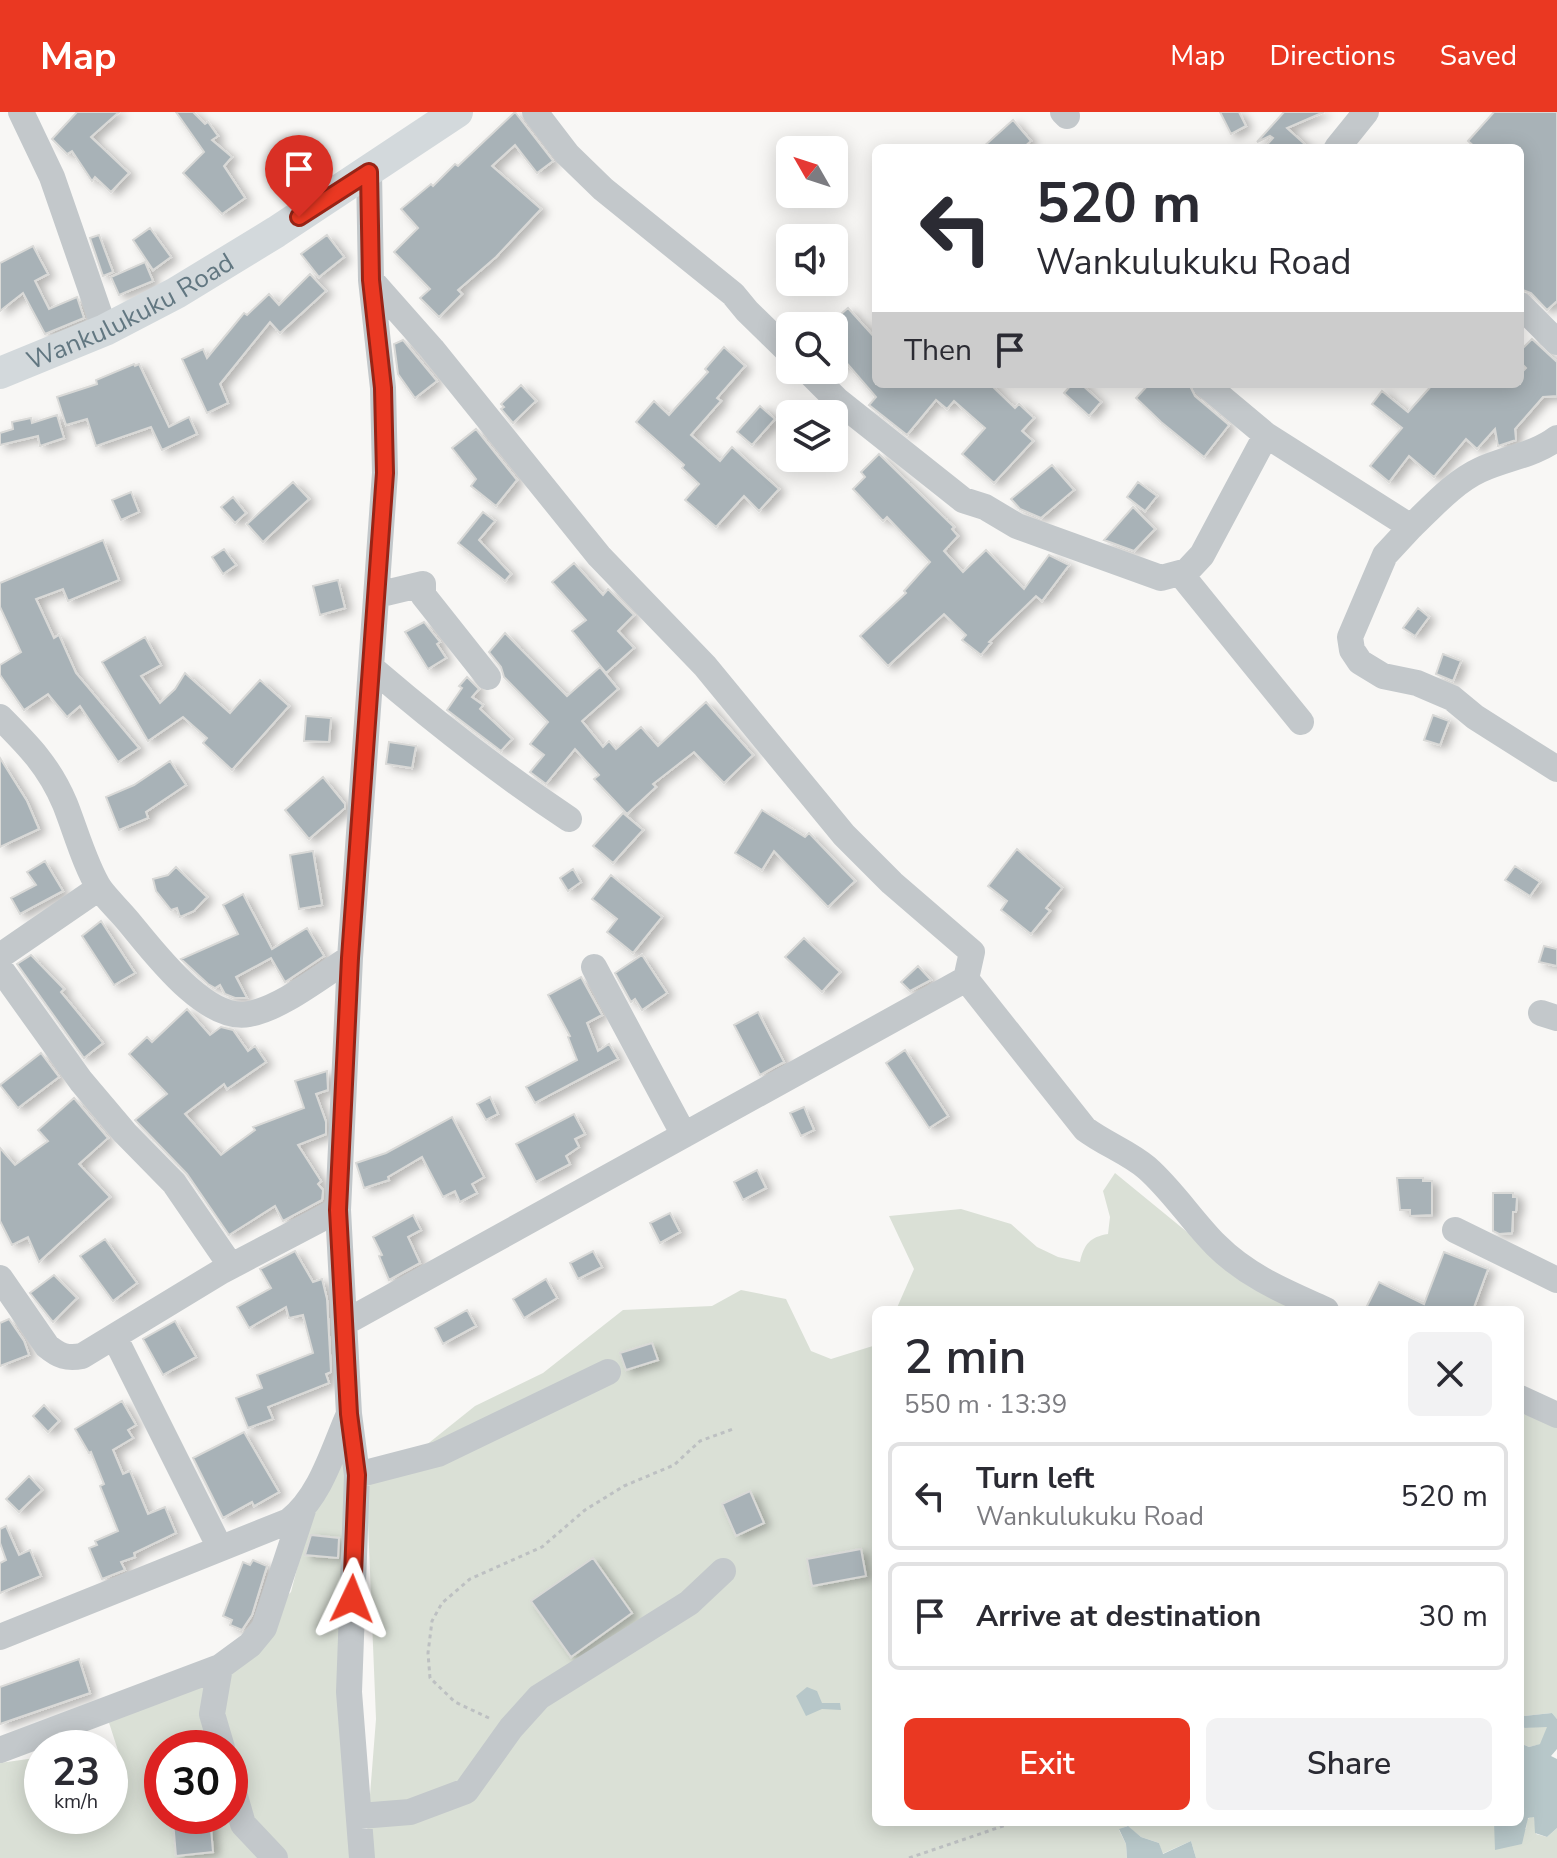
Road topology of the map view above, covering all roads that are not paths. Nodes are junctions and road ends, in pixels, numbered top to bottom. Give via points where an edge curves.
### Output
1 (21, 112) edge
2 (457, 112) edge
3 (535, 112) edge
4 (1366, 112) edge
5 (1340, 144) edge
6 (369, 172) junction
7 (371, 280) junction
8 (1524, 309) edge
9 (105, 330) junction
10 (776, 339) edge
11 (1557, 342) edge
12 (0, 373) edge
13 (821, 384) edge
14 (1210, 388) edge
15 (1266, 435) junction
16 (1557, 438) edge
17 (1411, 527) junction
18 (1180, 573) junction
19 (377, 595) junction
20 (373, 669) junction
21 (488, 677) dead end
22 (0, 717) edge
23 (1301, 722) dead end
24 (1557, 769) edge
25 (569, 819) dead end
26 (99, 888) junction
27 (0, 956) edge
28 (350, 958) junction
29 (594, 967) dead end
30 (0, 968) edge
31 (966, 979) junction
32 (684, 1135) junction
33 (338, 1210) junction
34 (1455, 1230) dead end
35 (231, 1266) junction
36 (0, 1278) edge
37 (1557, 1280) edge
38 (1317, 1306) edge
39 (346, 1322) junction
40 (115, 1338) junction
41 (608, 1372) dead end
42 (1524, 1400) edge
43 (349, 1414) junction
44 (1557, 1415) edge
45 (357, 1475) junction
46 (303, 1510) junction
47 (220, 1548) junction
48 (723, 1571) dead end
49 (0, 1637) edge
50 (220, 1667) junction
51 (217, 1730) edge
52 (0, 1750) edge
53 (360, 1816) junction
54 (248, 1829) edge
55 (275, 1858) edge
56 (362, 1858) edge

1 - 9 street via 52,177
2 - 6 main road, Wankulukuku Road
3 - 10 street via 603,189 733,294
4 - 5 street
6 - 7 street
6 - 9 main road, Wankulukuku Road via 176,293
7 - 19 street via 386,436
7 - 31 street via 599,556 705,666 844,835 965,943 972,952
8 - 11 street
9 - 12 main road, Wankulukuku Road
13 - 18 street via 963,500 1017,526 1161,578
14 - 15 street
15 - 17 street
15 - 18 street via 1202,555
16 - 17 street via 1478,471
17 - 24 street via 1385,555 1350,637 1352,650 1360,662 1383,676 1452,698
18 - 23 street
19 - 20 street
19 - 21 street via 423,584 423,595
20 - 25 street via 463,745
20 - 28 street
22 - 26 street via 33,749 48,773
26 - 27 street
26 - 28 street via 198,997 234,1015 273,1006
28 - 33 street
29 - 32 street
30 - 35 street via 81,1081 174,1183
31 - 32 street
31 - 38 street via 1085,1129 1148,1169 1215,1244 1255,1277
32 - 39 street
33 - 35 street
33 - 39 street
34 - 37 street
35 - 40 street
36 - 40 street via 57,1354 69,1359 82,1356
39 - 43 street
40 - 47 street
41 - 45 street via 438,1454
42 - 44 street
43 - 45 street
43 - 46 street
45 - 53 street via 349,1692
46 - 47 street via 289,1521
46 - 50 street via 264,1628
47 - 49 street
48 - 53 street via 689,1603 539,1697 466,1791 410,1812
50 - 51 street via 212,1714
50 - 52 street
53 - 56 street
54 - 55 street

